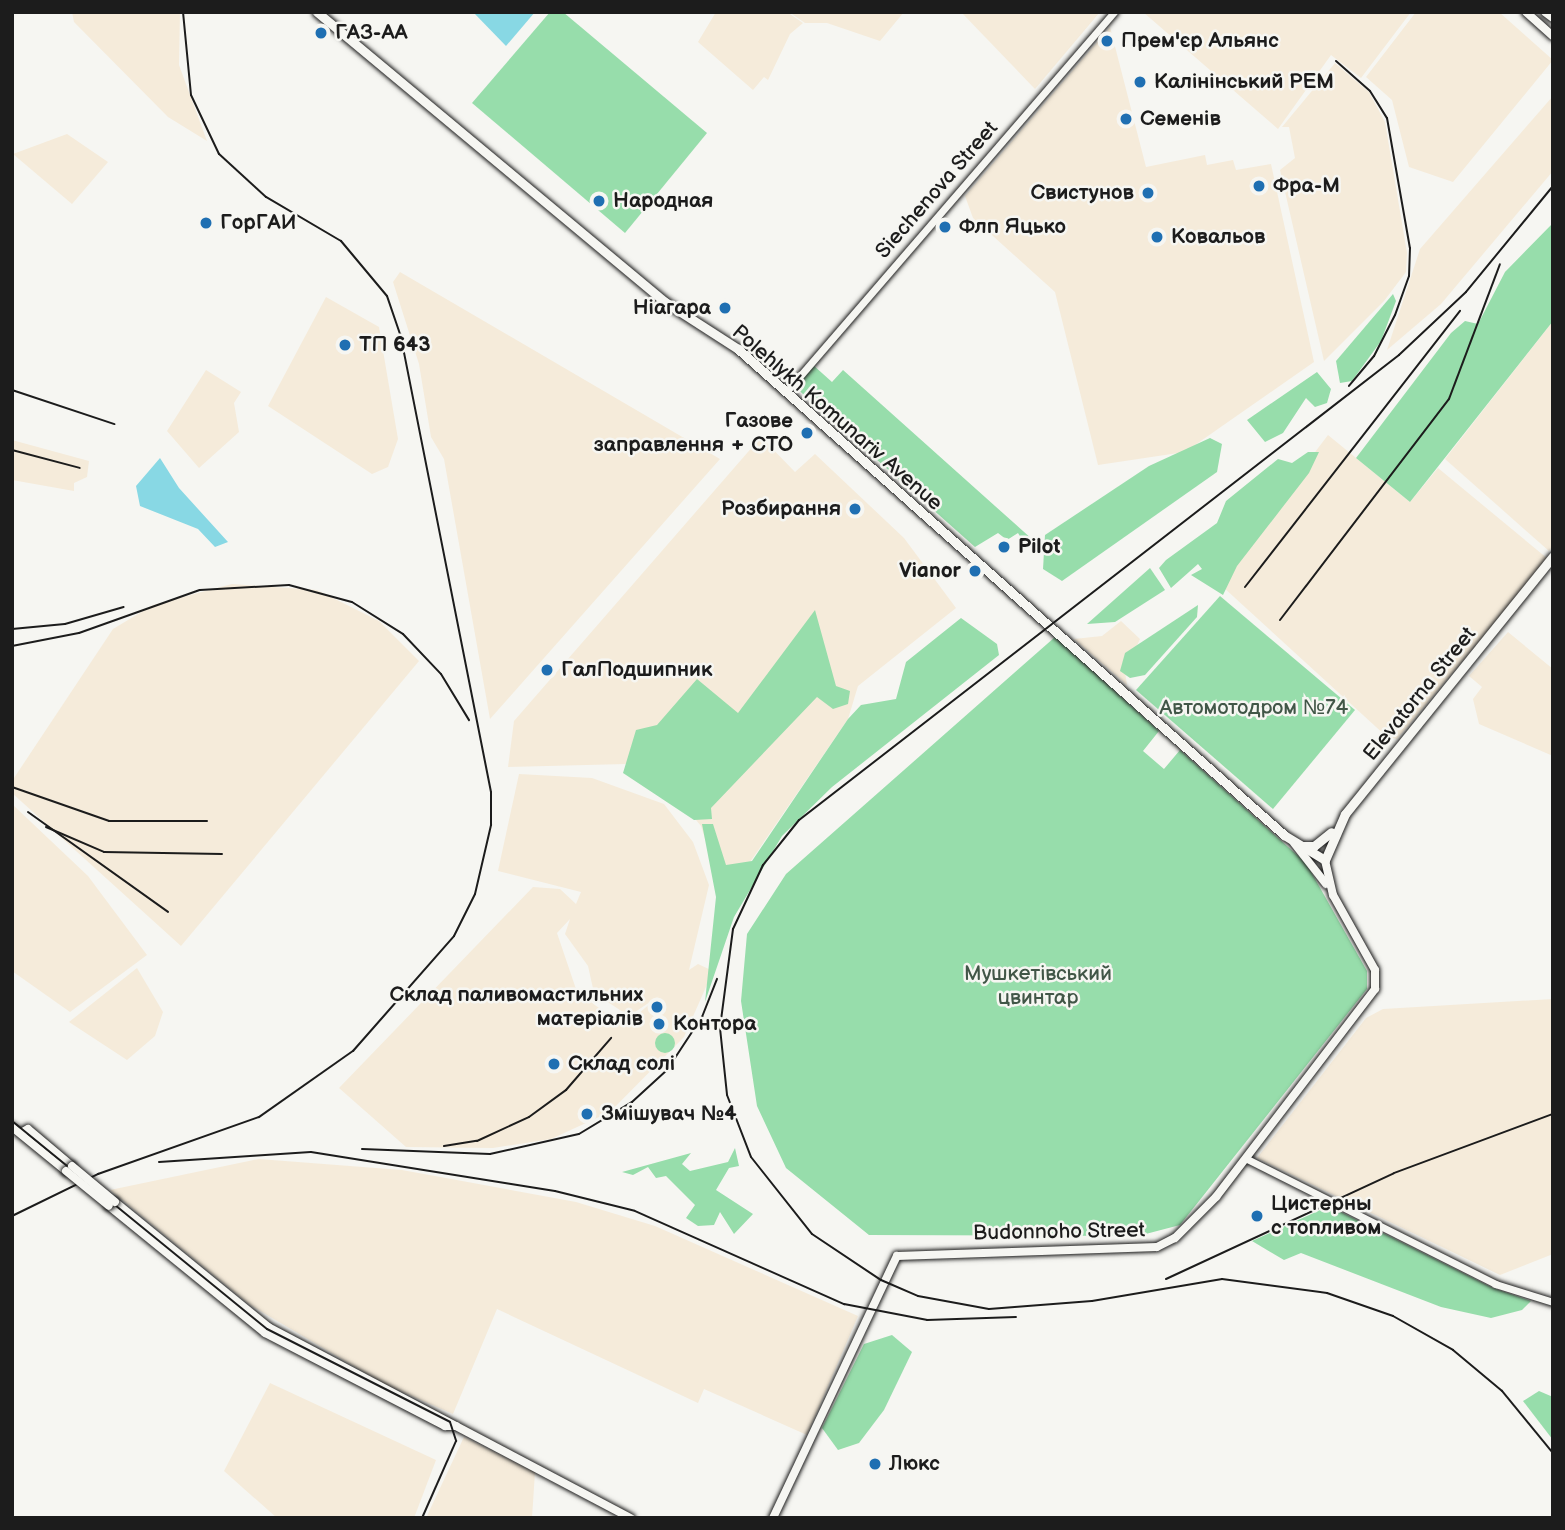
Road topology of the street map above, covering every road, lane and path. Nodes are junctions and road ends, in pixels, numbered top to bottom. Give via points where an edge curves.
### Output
1 (317, 12) edge
2 (1114, 12) edge
3 (1526, 12) edge
4 (1545, 12) edge
5 (1553, 18) edge
6 (1553, 36) edge
7 (787, 391) junction
8 (1553, 556) edge
9 (1337, 824) junction
10 (1293, 843) junction
11 (1325, 860) junction
12 (1333, 895) junction
13 (12, 1127) edge
14 (1247, 1159) junction
15 (1553, 1302) edge
16 (631, 1518) edge
17 (773, 1518) edge

1 - 7 main road, Polehlykh Komunariv Avenue via 665,302 722,337
2 - 7 street, Siechenova Street
3 - 6 main road
4 - 5 main road
7 - 10 main road, Polehlykh Komunariv Avenue
8 - 9 main road, Elevatorna Street
9 - 10 main road via 1314,846
9 - 11 main road, Elevatorna Street
10 - 11 main road, Polehlykh Komunariv Avenue
10 - 12 main road
11 - 12 main road, Budonnoho Street
12 - 14 main road, Budonnoho Street via 1375,970 1375,989
13 - 16 main road, bridge via 24,1131 268,1327
14 - 15 street via 1493,1283
14 - 17 main road, Budonnoho Street via 1164,1245 897,1256

